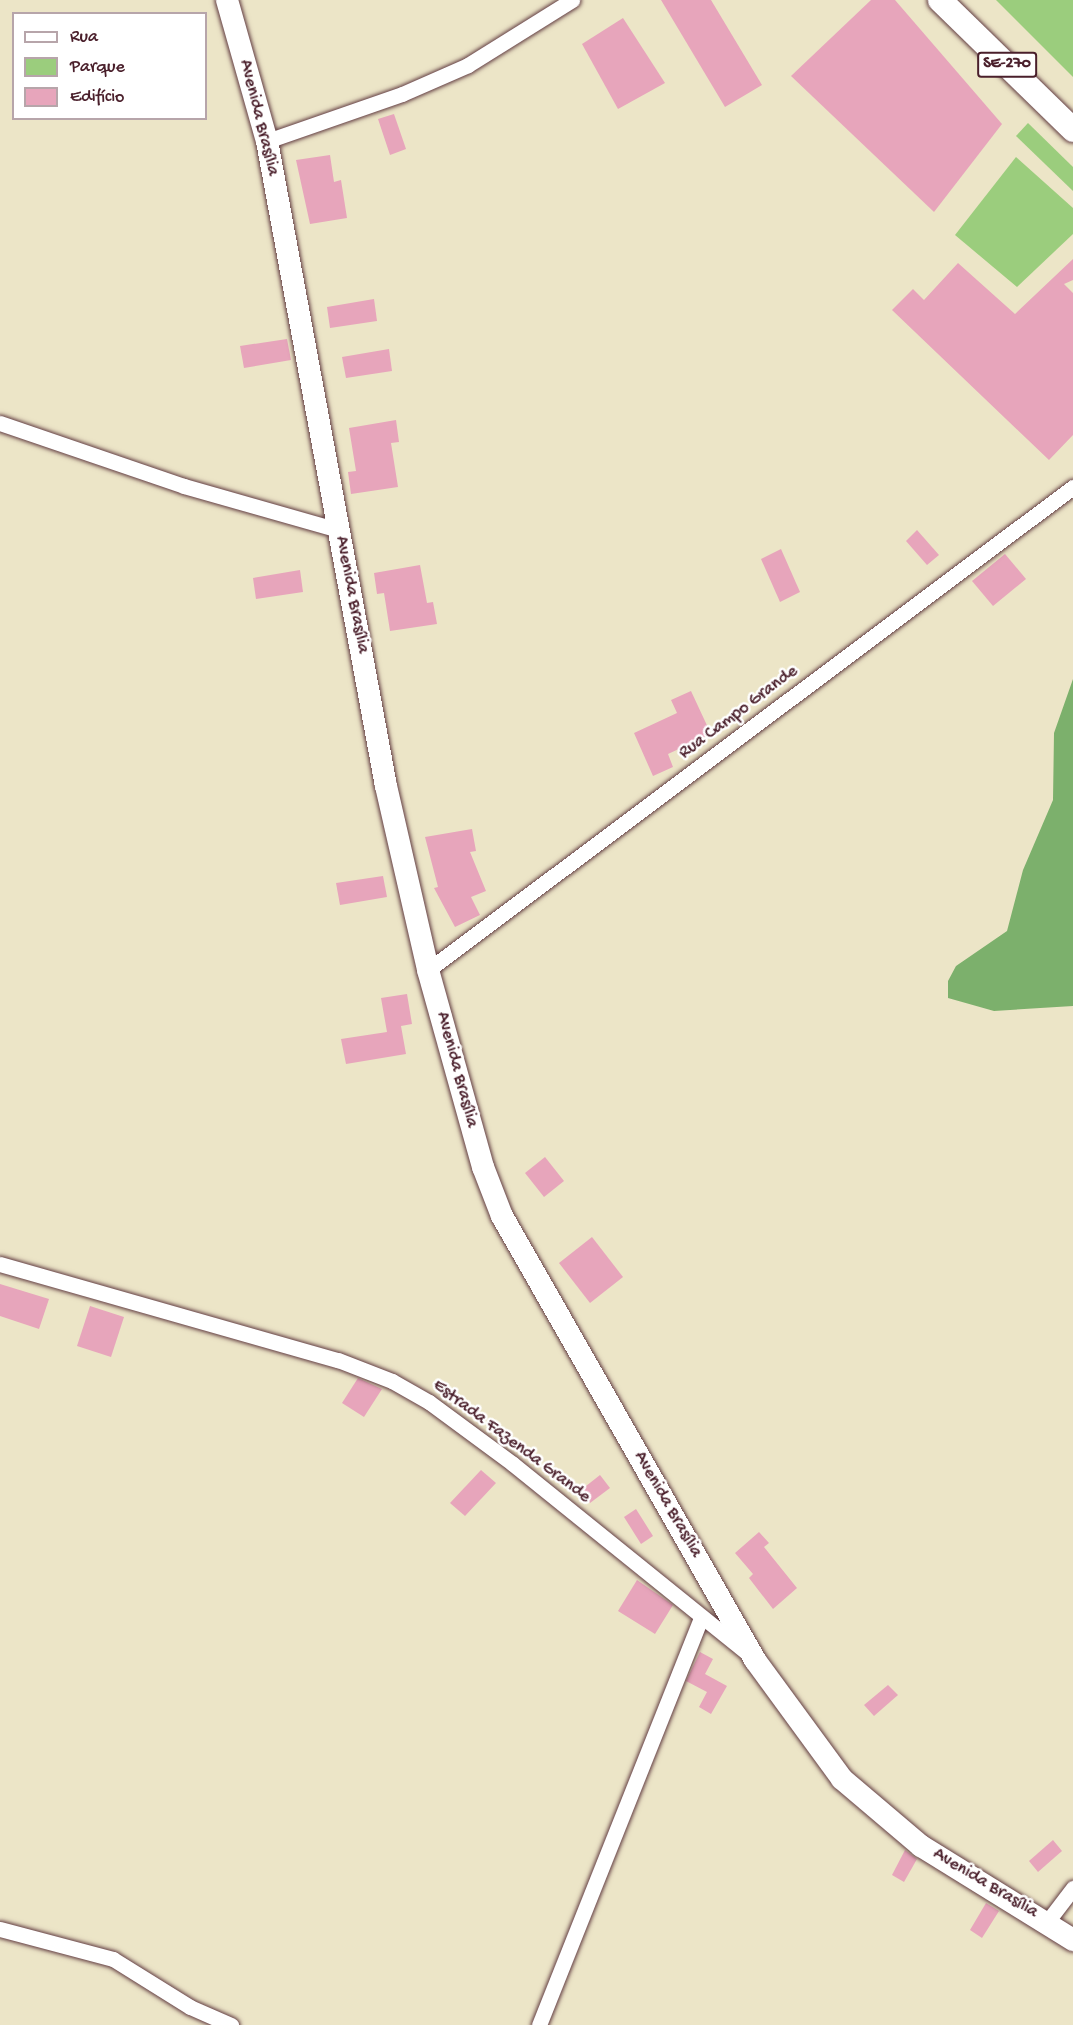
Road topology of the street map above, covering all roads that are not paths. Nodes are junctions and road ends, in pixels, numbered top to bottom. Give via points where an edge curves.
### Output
1 (227, 0) edge
2 (572, 0) edge
3 (940, 0) edge
4 (1073, 130) edge
5 (267, 141) junction
6 (0, 423) edge
7 (1073, 487) edge
8 (338, 530) junction
9 (428, 970) junction
10 (0, 1264) edge
11 (701, 1617) junction
12 (755, 1659) junction
13 (1073, 1888) edge
14 (1047, 1922) junction
15 (0, 1929) edge
16 (1073, 1940) edge
17 (231, 2025) edge
18 (538, 2025) edge

1 - 5 main road, Avenida Brasília
2 - 5 street via 468,65 402,94
3 - 4 main road, SE-270
5 - 8 main road, Avenida Brasília
6 - 8 street via 184,486
7 - 9 street, Rua Campo Grande
8 - 9 main road, Avenida Brasília via 386,786
9 - 12 main road, Avenida Brasília via 483,1167 502,1216
10 - 11 street, Estrada Fazenda Grande via 338,1360 392,1381 429,1402 513,1464
11 - 12 street, Estrada Fazenda Grande
11 - 18 street
12 - 14 main road, Avenida Brasília via 842,1779 921,1846
13 - 14 street
14 - 16 main road, Avenida Brasília
15 - 17 street via 113,1959 190,2007

